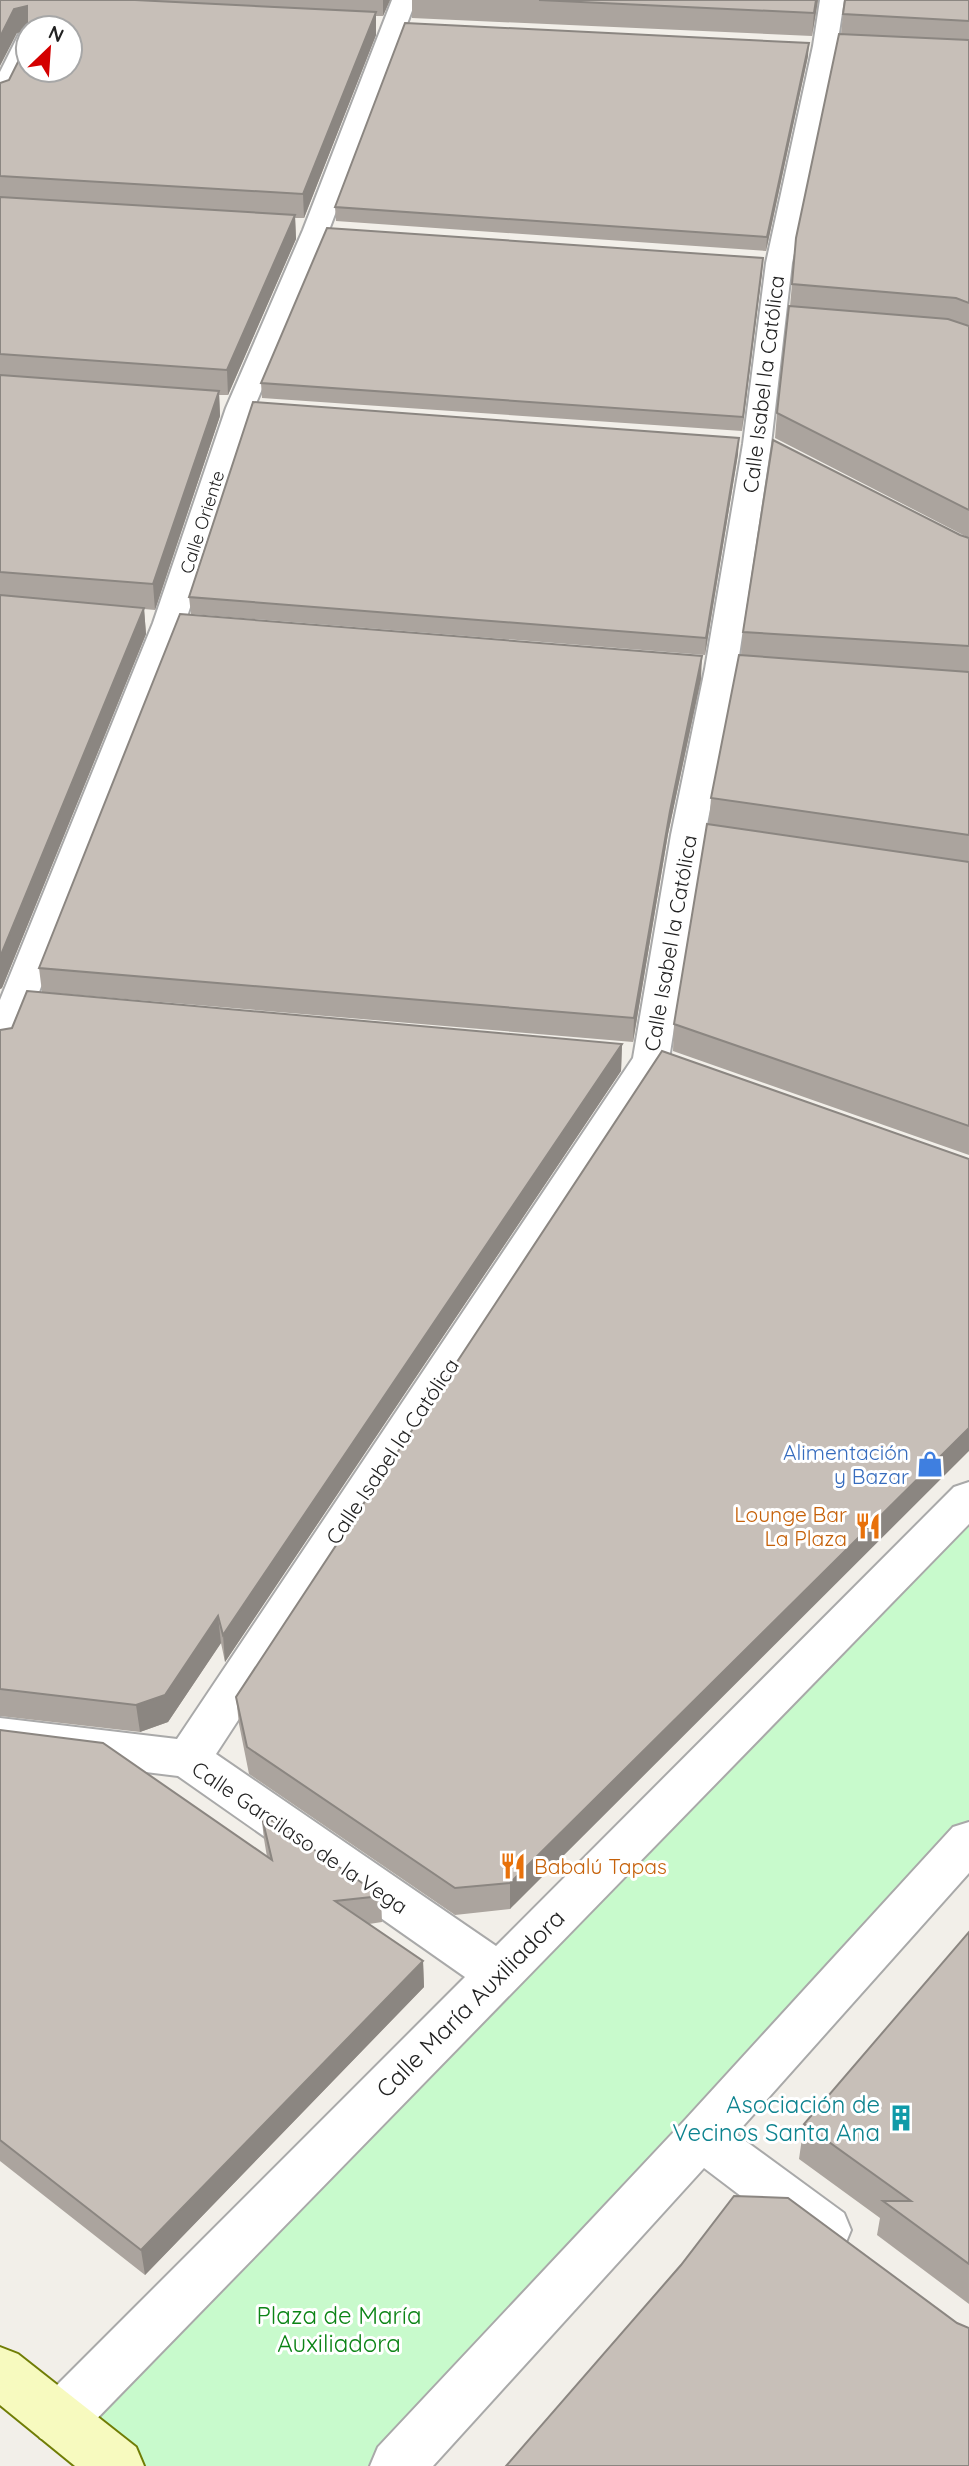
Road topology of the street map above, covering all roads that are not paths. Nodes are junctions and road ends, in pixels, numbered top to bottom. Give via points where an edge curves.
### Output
1 (831, 0) edge
2 (396, 20) edge
3 (14, 69) edge
4 (0, 98) edge
5 (227, 407) junction
6 (273, 410) edge
7 (8, 1003) edge
8 (57, 1007) edge
9 (0, 1045) edge
10 (610, 1056) edge
11 (664, 1064) junction
12 (969, 1498) edge
13 (0, 1736) edge
14 (188, 1759) junction
15 (967, 1848) edge
16 (499, 1974) junction
17 (701, 2137) junction
18 (863, 2258) edge
19 (0, 2372) edge
20 (59, 2420) junction
21 (117, 2466) edge
22 (397, 2466) edge

1 - 11 street, Calle Isabel la Católica via 824,46 765,262 785,320 756,447 721,669 702,837
2 - 5 street, Calle Oriente via 316,230
3 - 4 street
5 - 6 street
5 - 7 street, Calle Oriente via 169,623
7 - 8 street
7 - 9 street, Calle Oriente
10 - 11 street
11 - 14 street, Calle Isabel la Católica
12 - 16 street, Calle María Auxiliadora
13 - 14 street, Calle Garcilaso de la Vega
14 - 16 street, Calle Garcilaso de la Vega
15 - 17 street
16 - 20 street, Calle María Auxiliadora
17 - 18 street
17 - 22 street
19 - 20 street
20 - 21 street

